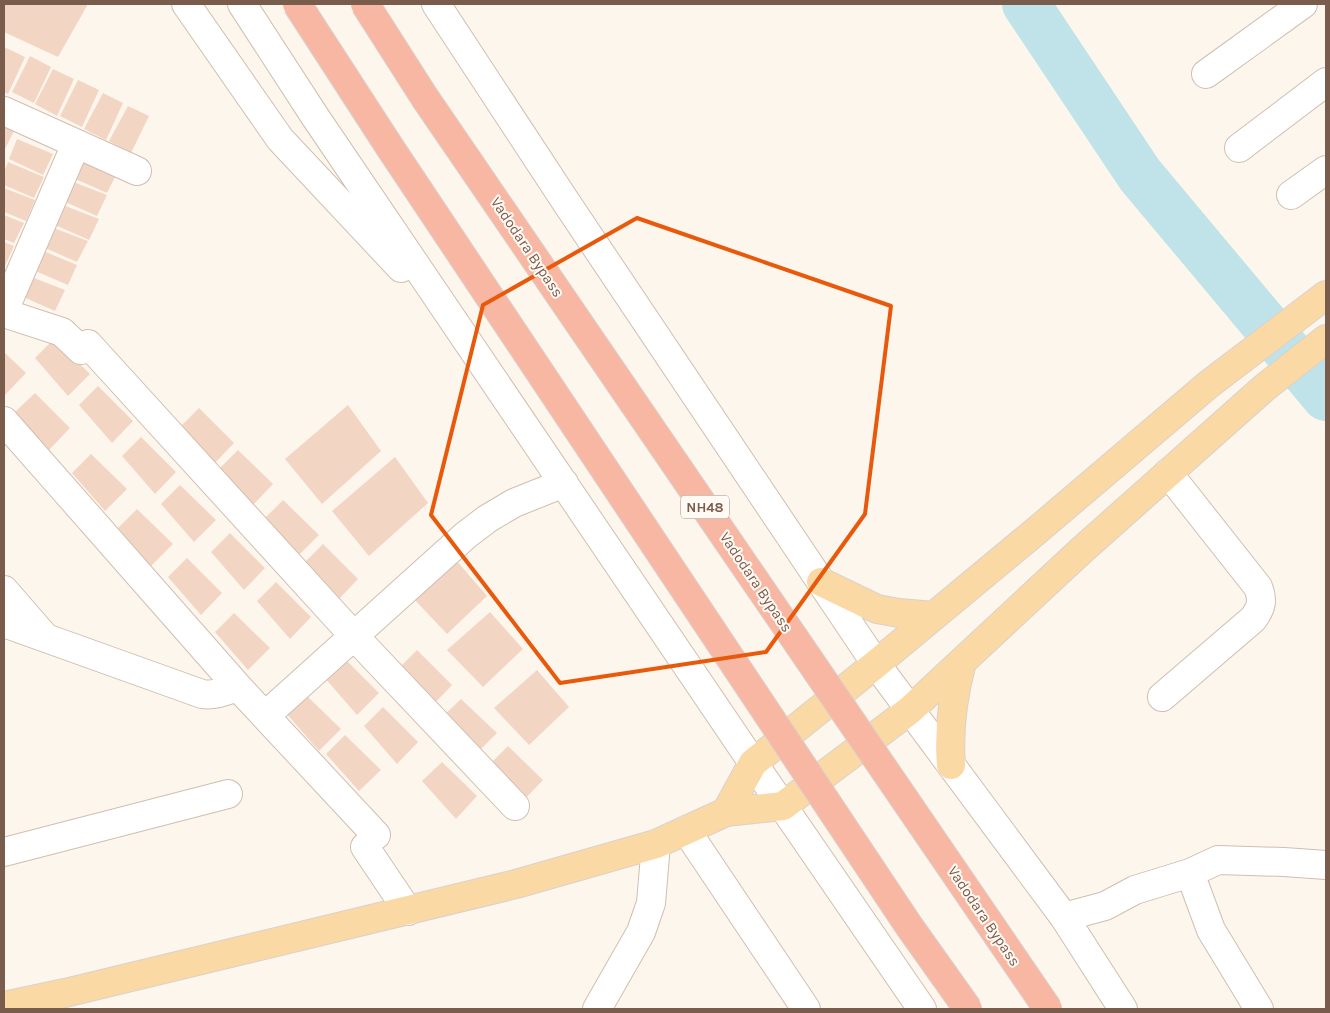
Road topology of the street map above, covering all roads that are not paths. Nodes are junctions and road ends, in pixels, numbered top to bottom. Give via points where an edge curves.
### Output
1 (186, 4) edge
2 (242, 4) edge
3 (297, 4) edge
4 (365, 4) edge
5 (436, 4) edge
6 (1303, 4) edge
7 (1206, 74) dead end
8 (1326, 82) edge
9 (4, 111) edge
10 (76, 144) junction
11 (1239, 148) dead end
12 (1326, 170) edge
13 (137, 171) dead end
14 (1291, 195) dead end
15 (1323, 297) edge
16 (7, 305) edge
17 (459, 329) junction
18 (1326, 339) edge
19 (4, 422) edge
20 (1168, 473) junction
21 (564, 483) junction
22 (821, 582) junction
23 (4, 590) edge
24 (934, 616) junction
25 (4, 623) edge
26 (354, 636) junction
27 (47, 639) junction
28 (962, 662) junction
29 (876, 664) junction
30 (238, 687) junction
31 (1162, 697) dead end
32 (910, 710) junction
33 (265, 716) junction
34 (753, 763) junction
35 (952, 765) junction
36 (228, 794) dead end
37 (515, 806) dead end
38 (783, 806) junction
39 (726, 812) junction
40 (686, 830) junction
41 (656, 844) junction
42 (4, 852) edge
43 (1326, 865) edge
44 (1190, 872) junction
45 (408, 911) junction
46 (1064, 918) junction
47 (4, 1006) edge
48 (605, 1006) edge
49 (806, 1009) edge
50 (922, 1009) edge
51 (968, 1009) edge
52 (1048, 1009) edge
53 (1124, 1009) edge
54 (1259, 1009) edge

1 - 17 street via 280,139
2 - 17 street
3 - 51 highway, bridge via 909,926
4 - 52 highway, Vadodara Bypass / NH48, bridge via 425,98
5 - 22 street
6 - 7 street
8 - 11 street
9 - 10 street
10 - 13 street
10 - 16 street
12 - 14 street
15 - 24 main road via 1209,384
16 - 26 street via 62,332 84,347
17 - 21 street
18 - 20 main road via 1264,388
19 - 30 street
20 - 28 main road
20 - 31 street via 1258,587 1262,598 1253,619
21 - 26 street via 514,503 480,524
21 - 34 street
22 - 24 main road via 877,609
22 - 29 street
23 - 27 street
24 - 29 main road
25 - 27 street
26 - 33 street
26 - 37 street
27 - 30 street via 202,694 220,694
28 - 32 main road
28 - 35 main road via 954,690 949,736
29 - 32 street
29 - 34 main road
30 - 33 street
32 - 35 street
32 - 38 main road
33 - 45 street via 371,841
34 - 38 street
34 - 39 main road
35 - 46 street
36 - 42 street
38 - 39 main road
38 - 50 street
39 - 40 main road
40 - 41 main road
40 - 49 street
41 - 45 main road
41 - 48 street via 651,903 641,932
43 - 44 street via 1218,860
44 - 46 street via 1135,890 1105,906
44 - 54 street via 1211,930
45 - 47 main road
46 - 53 street

